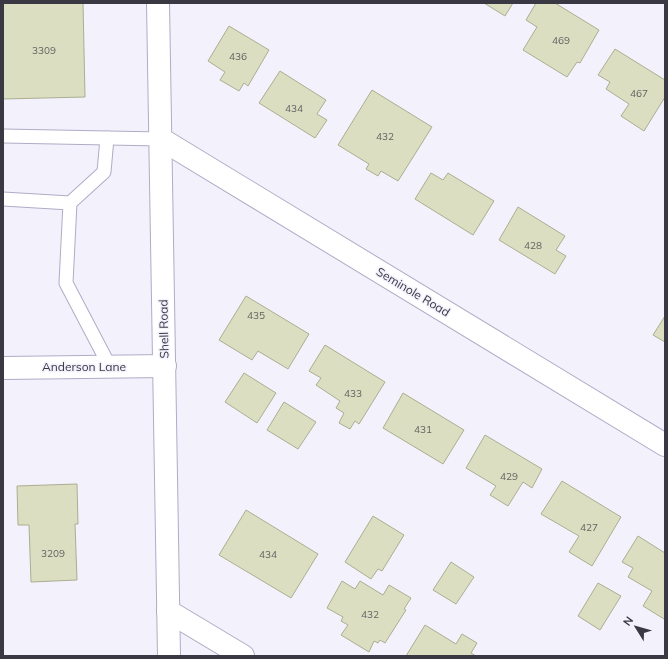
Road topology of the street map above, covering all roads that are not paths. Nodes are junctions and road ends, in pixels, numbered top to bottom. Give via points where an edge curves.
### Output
1 (158, 3) edge
2 (3, 136) edge
3 (107, 138) junction
4 (161, 139) junction
5 (3, 199) edge
6 (70, 203) junction
7 (165, 366) junction
8 (110, 367) junction
9 (3, 368) edge
10 (665, 446) edge
11 (168, 611) junction
12 (170, 656) edge
13 (243, 656) edge

1 - 4 street, Shell Road
2 - 3 lane
3 - 4 lane
3 - 6 lane via 104,172
4 - 7 street, Shell Road
4 - 10 street, Seminole Road
5 - 6 lane
6 - 8 lane via 66,283
7 - 8 street, Anderson Lane
7 - 11 street, Shell Road
8 - 9 street, Anderson Lane
11 - 12 street, Shell Road
11 - 13 street

